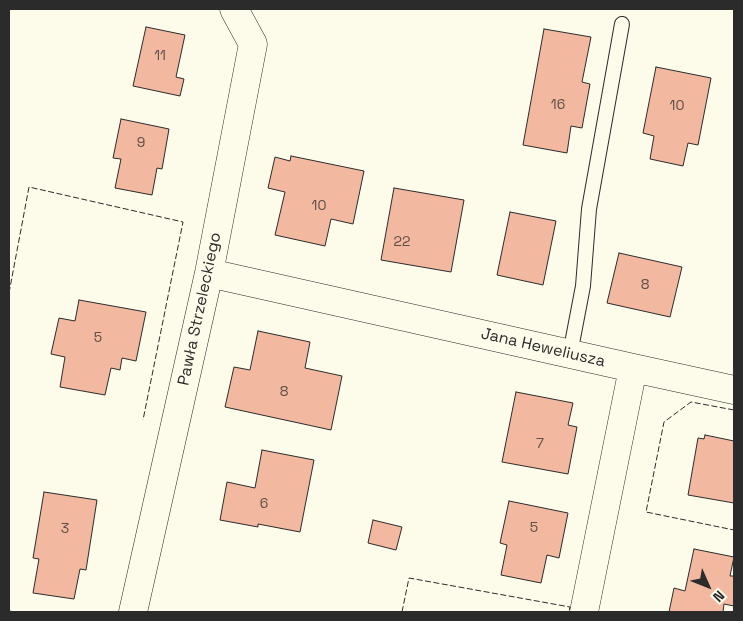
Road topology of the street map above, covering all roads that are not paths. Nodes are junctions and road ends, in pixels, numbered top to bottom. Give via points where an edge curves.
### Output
1 (234, 9) edge
2 (622, 24) dead end
3 (209, 273) junction
4 (570, 354) junction
5 (633, 368) junction
6 (734, 390) edge
7 (133, 612) edge
8 (584, 612) edge

1 - 3 street, Pawła Strzeleckiego via 253,44
2 - 4 lane via 589,208 583,286
3 - 4 street, Jana Heweliusza
3 - 7 street, Pawła Strzeleckiego
4 - 5 street, Jana Heweliusza
5 - 6 street, Jana Heweliusza
5 - 8 street

